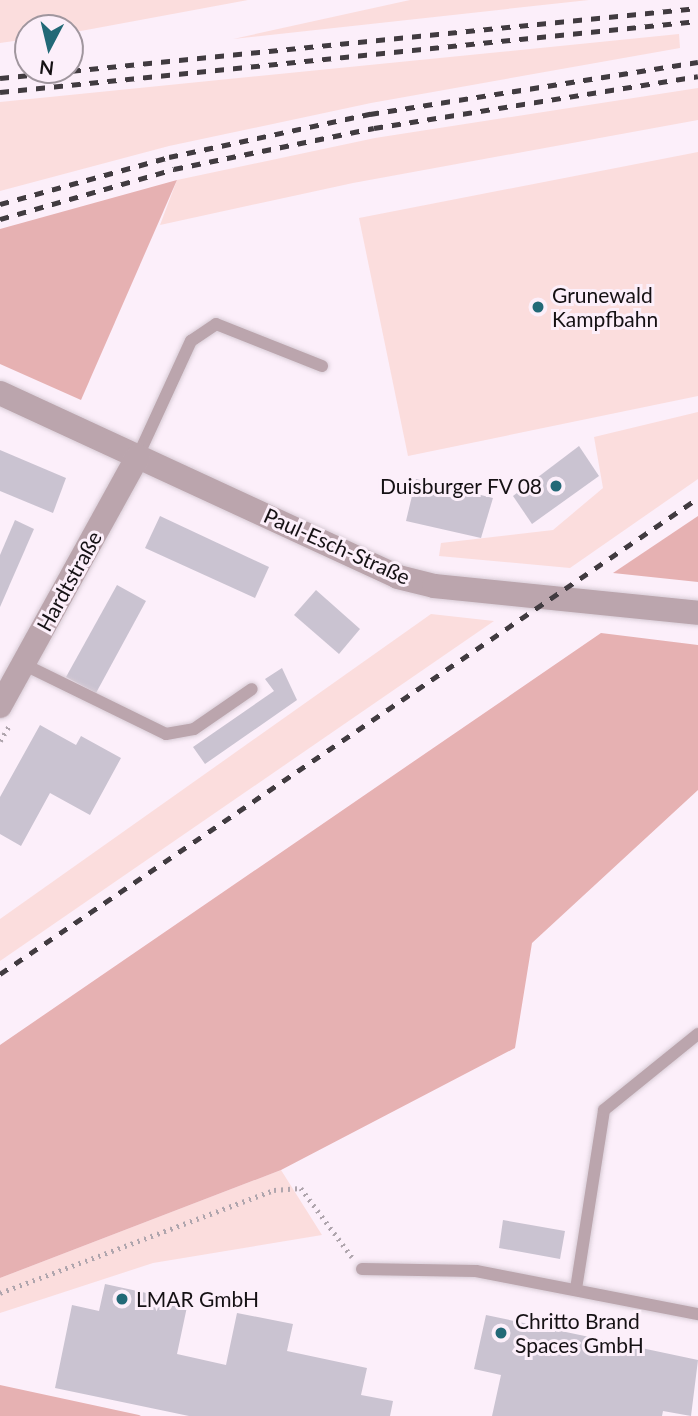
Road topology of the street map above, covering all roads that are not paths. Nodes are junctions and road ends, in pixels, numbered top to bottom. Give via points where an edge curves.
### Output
1 (322, 366) dead end
2 (0, 393) edge
3 (138, 456) junction
4 (698, 613) edge
5 (23, 664) junction
6 (252, 689) dead end
7 (0, 706) edge
8 (698, 1034) edge
9 (362, 1269) road end
10 (576, 1289) junction
11 (698, 1314) edge

1 - 3 lane via 216,324 191,341
2 - 3 street, Paul-Esch-Straße
3 - 4 street, Paul-Esch-Straße via 398,577 434,586
3 - 5 street, Hardtstraße
5 - 6 lane via 166,734 194,729
5 - 7 street, Hardtstraße
8 - 10 lane via 604,1110
9 - 10 lane via 476,1271
10 - 11 lane

